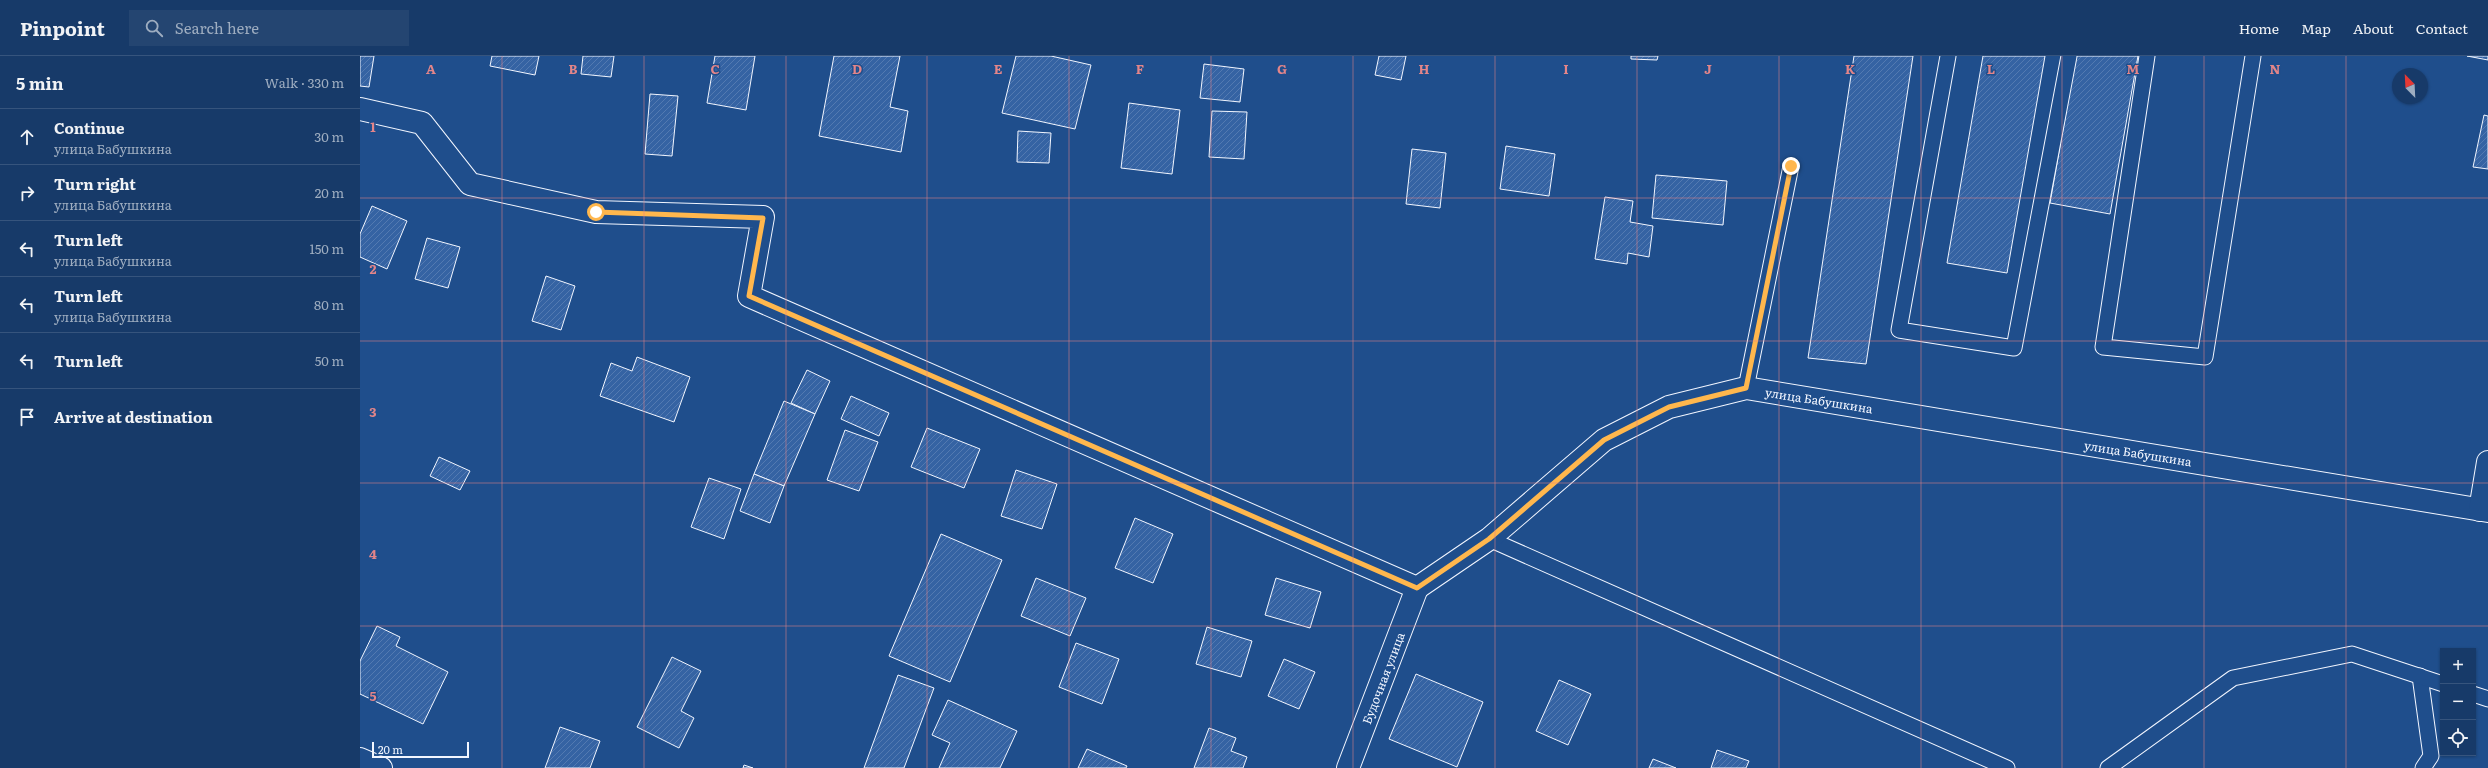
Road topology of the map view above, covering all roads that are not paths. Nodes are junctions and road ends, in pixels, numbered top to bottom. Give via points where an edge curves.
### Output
1 (1948, 56) edge
2 (2069, 56) edge
3 (2147, 56) edge
4 (2253, 56) edge
5 (360, 109) edge
6 (1791, 166) dead end
7 (1746, 388) junction
8 (2488, 462) edge
9 (2484, 511) edge
10 (1489, 539) junction
11 (1417, 588) junction
12 (2420, 676) junction
13 (2440, 683) edge
14 (2476, 695) edge
15 (2488, 699) edge
16 (360, 759) edge
17 (381, 768) edge
18 (1348, 768) edge
19 (2007, 768) edge
20 (2108, 768) edge
21 (2423, 768) edge

1 - 2 lane via 1899,330 2014,348
3 - 4 lane via 2104,347 2205,357
5 - 11 street via 422,123 470,184 596,212 763,218 749,296
6 - 7 lane
7 - 9 street, улица Бабушкина
7 - 10 street, улица Бабушкина via 1669,407 1604,440
8 - 9 street
10 - 11 street, улица Бабушкина
10 - 19 lane
11 - 18 street, Будочная улица
12 - 13 lane
12 - 20 lane via 2352,654 2233,678
12 - 21 lane via 2431,756
14 - 15 lane
16 - 17 street

